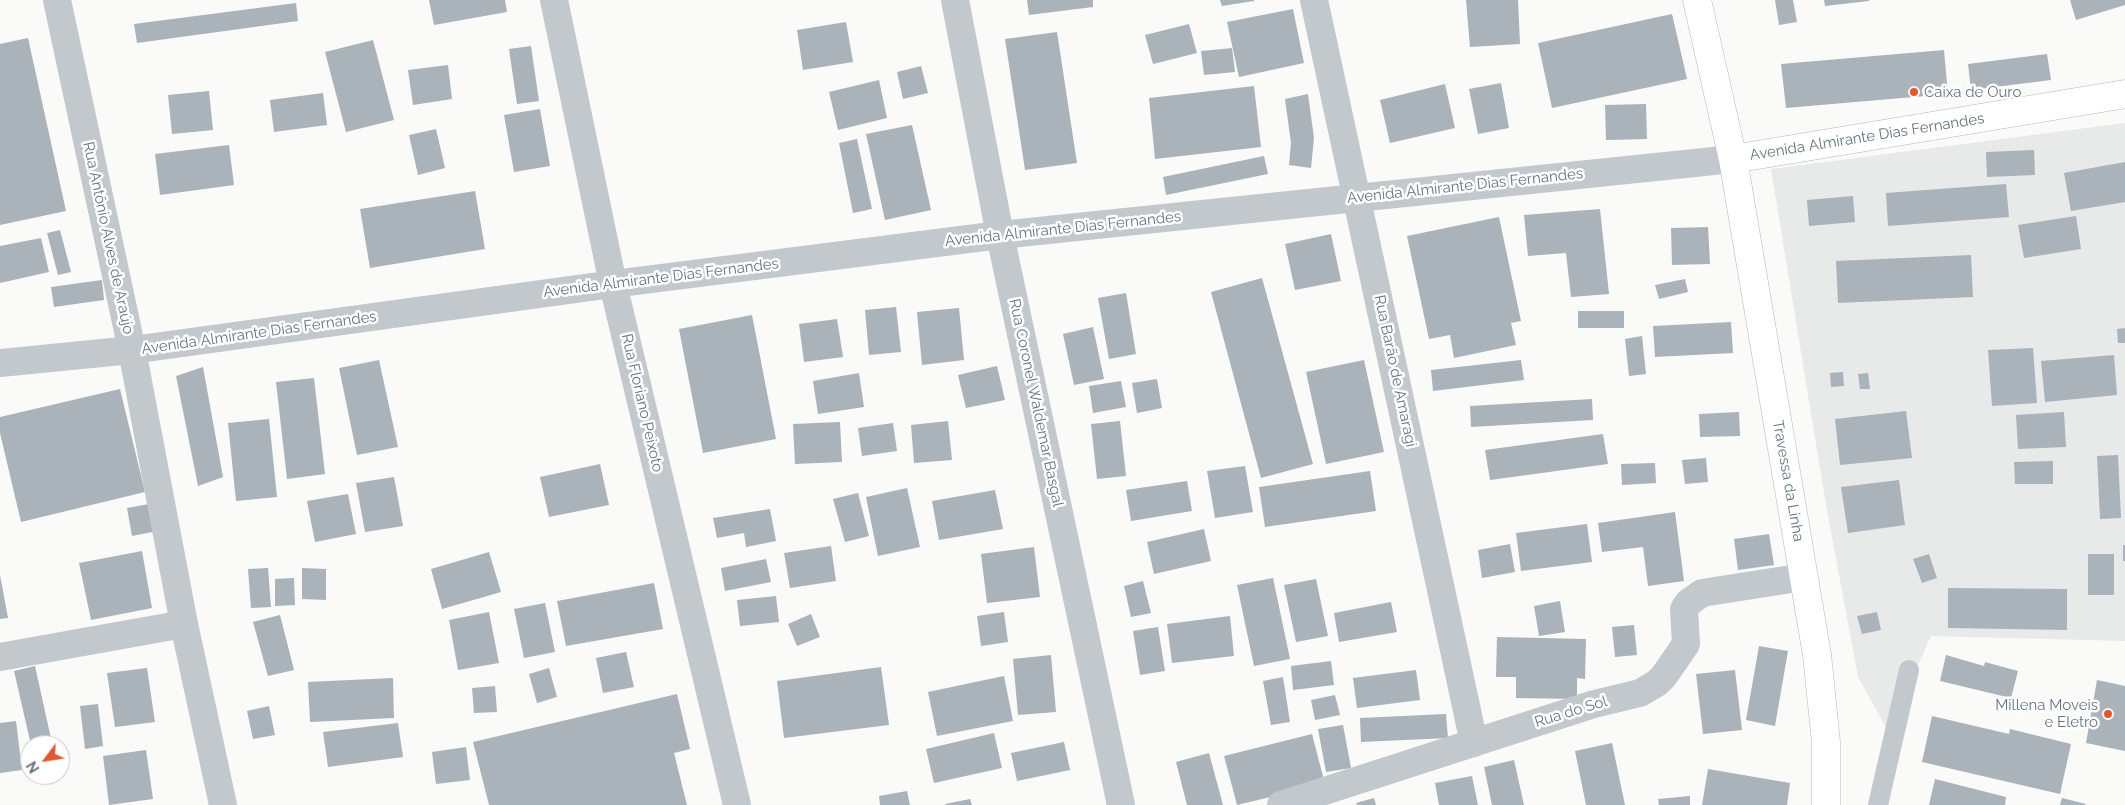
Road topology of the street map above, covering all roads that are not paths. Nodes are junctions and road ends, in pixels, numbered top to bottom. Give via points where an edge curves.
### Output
1 (57, 0) edge
2 (554, 0) edge
3 (955, 0) edge
4 (1314, 0) edge
5 (1697, 0) edge
6 (2125, 94) edge
7 (1733, 159) junction
8 (1358, 196) junction
9 (1000, 235) junction
10 (613, 284) junction
11 (132, 350) junction
12 (0, 363) edge
13 (1804, 576) junction
14 (184, 624) junction
15 (0, 657) edge
16 (1909, 670) dead end
17 (1474, 743) junction
18 (224, 805) edge
19 (737, 805) edge
20 (1121, 805) edge
21 (1281, 805) edge
22 (1826, 805) edge
23 (1878, 805) edge

1 - 11 street, Rua Antônio Alves de Araújo
2 - 10 street, Rua Floriano Peixoto
3 - 9 street, Rua Coronel Waldemar Basgal
4 - 8 street, Rua Barão de Amaragi
5 - 7 main road, Travessa da Linha
6 - 7 main road, Avenida Almirante Dias Fernandes
7 - 8 street, Avenida Almirante Dias Fernandes
7 - 13 main road, Travessa da Linha
8 - 9 street, Avenida Almirante Dias Fernandes
8 - 17 street, Rua Barão de Amaragi
9 - 10 street, Avenida Almirante Dias Fernandes
9 - 20 street, Rua Coronel Waldemar Basgal
10 - 11 street, Avenida Almirante Dias Fernandes
10 - 19 street, Rua Floriano Peixoto
11 - 12 street, Avenida Almirante Dias Fernandes
11 - 14 street, Rua Antônio Alves de Araújo
13 - 17 street, Rua do Sol via 1702,593 1684,609 1686,644 1680,655 1650,688
13 - 22 main road, Travessa da Linha via 1817,655 1826,742
14 - 15 street
14 - 18 street, Rua Antônio Alves de Araújo
16 - 23 lane
17 - 21 street, Rua do Sol

